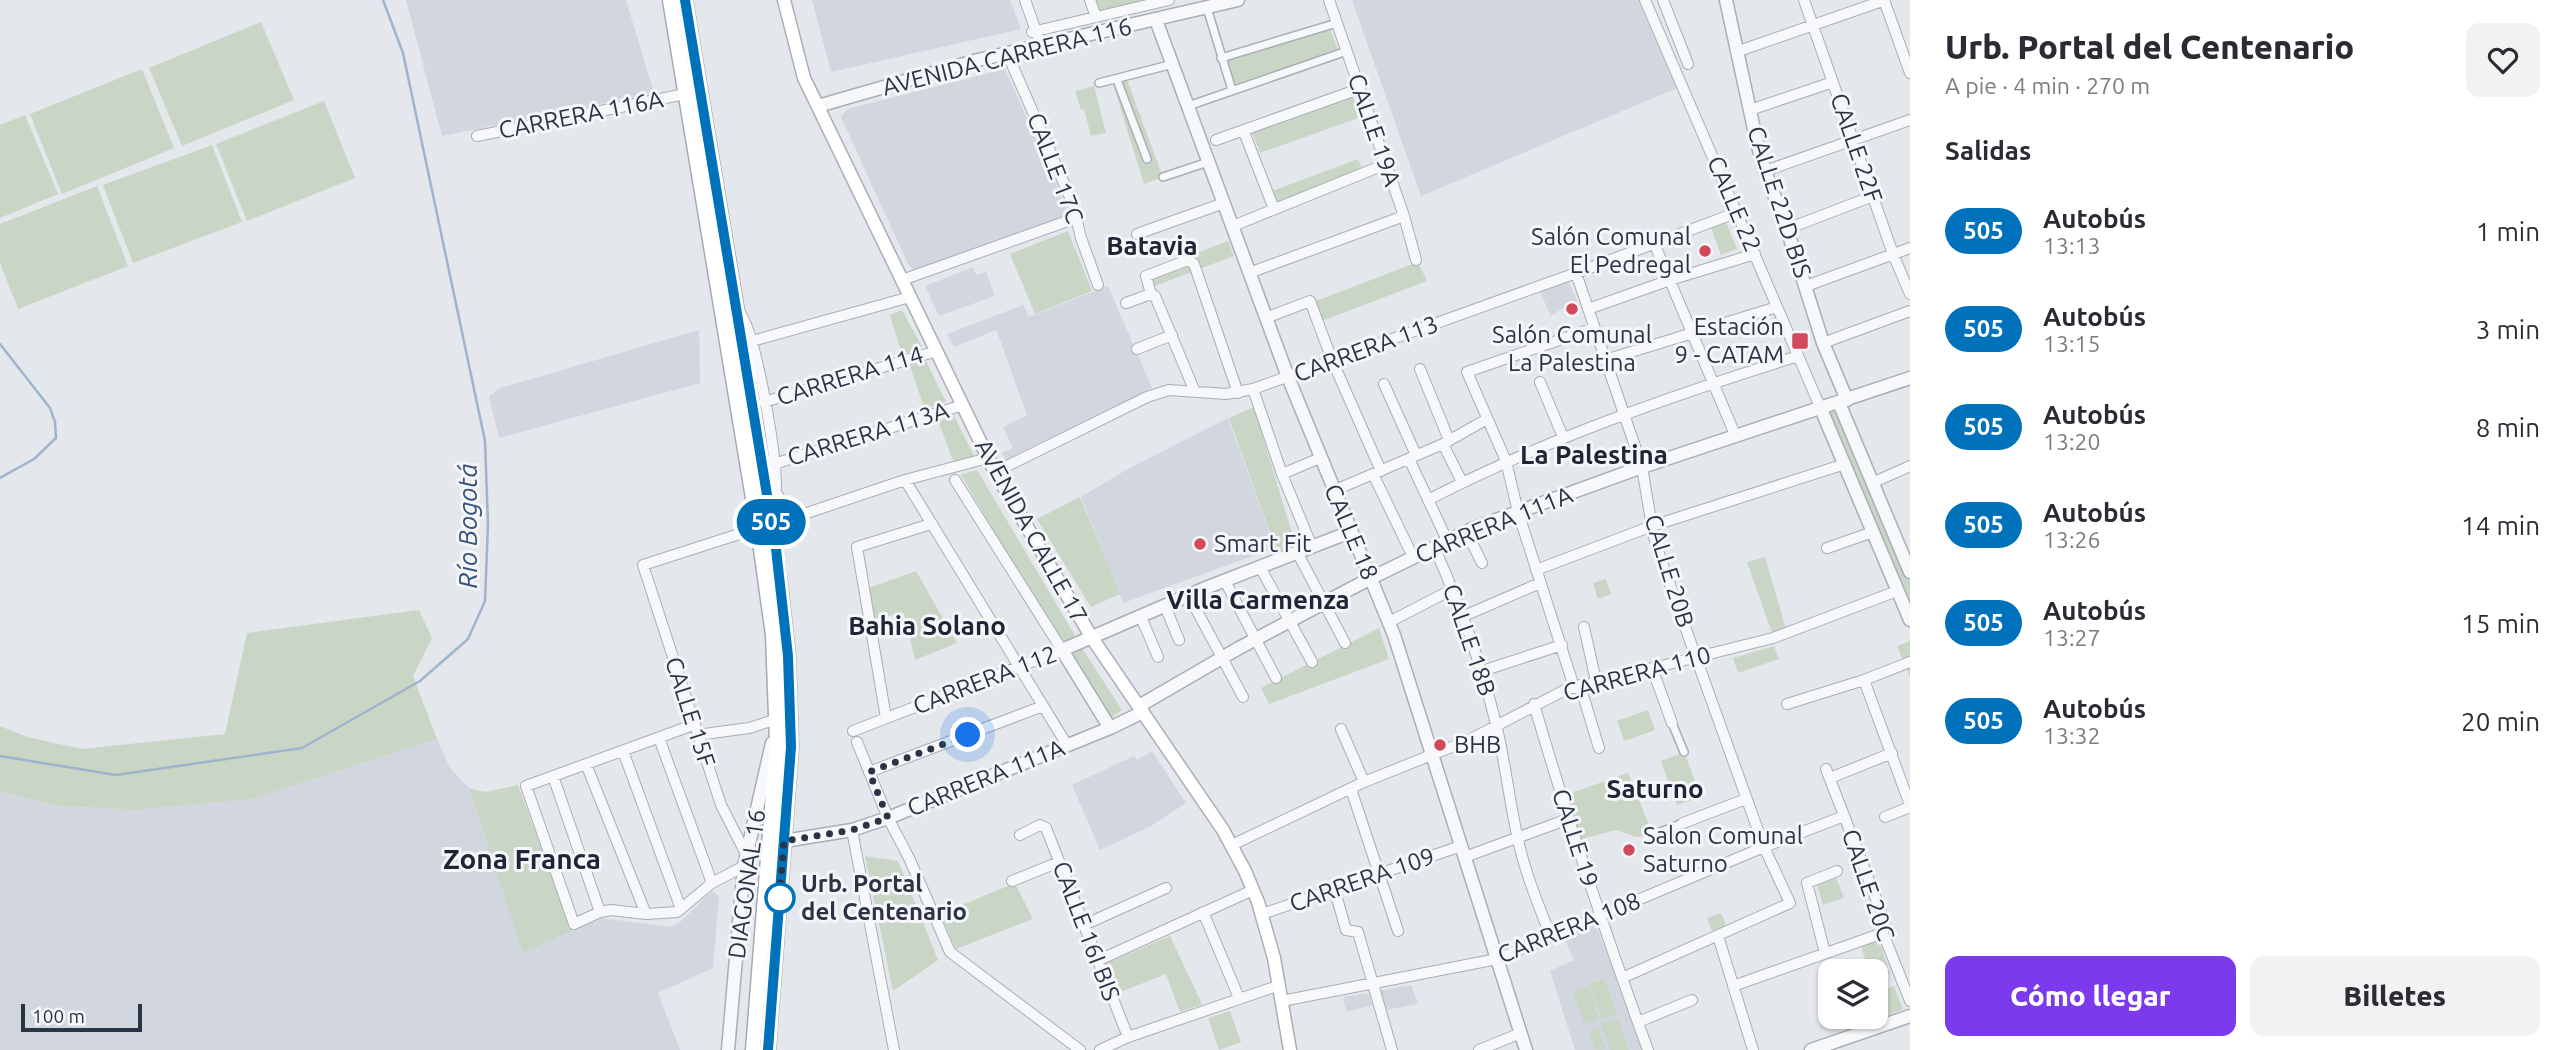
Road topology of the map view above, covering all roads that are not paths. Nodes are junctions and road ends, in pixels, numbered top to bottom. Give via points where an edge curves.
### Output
1 (670, 0) edge
2 (685, 0) edge
3 (784, 0) edge
4 (1025, 0) edge
5 (1090, 0) edge
6 (1169, 0) edge
7 (1238, 0) edge
8 (1329, 0) edge
9 (1645, 0) edge
10 (1663, 0) edge
11 (1726, 0) edge
12 (1804, 0) edge
13 (1885, 0) edge
14 (1207, 8) junction
15 (1096, 17) junction
16 (1156, 20) junction
17 (1337, 23) junction
18 (1812, 26) junction
19 (1035, 32) junction
20 (1038, 45) junction
21 (1347, 51) junction
22 (1736, 52) junction
23 (1007, 53) junction
24 (1221, 58) junction
25 (1172, 64) junction
26 (1688, 64) dead end
27 (1910, 73) edge
28 (1117, 80) junction
29 (1833, 82) junction
30 (1099, 83) dead end
31 (1360, 89) junction
32 (1232, 90) junction
33 (685, 94) junction
34 (818, 106) junction
35 (1188, 106) junction
36 (1750, 110) junction
37 (1910, 120) edge
38 (1244, 132) junction
39 (477, 136) dead end
40 (1853, 140) junction
41 (1216, 141) dead end
42 (1147, 159) dead end
43 (1209, 162) junction
44 (1386, 164) junction
45 (1765, 171) junction
46 (1163, 177) dead end
47 (1873, 196) junction
48 (1224, 202) junction
49 (1274, 209) junction
50 (1738, 212) junction
51 (1404, 216) junction
52 (1076, 218) junction
53 (1233, 226) junction
54 (1787, 229) junction
55 (1137, 234) dead end
56 (1654, 243) junction
57 (1910, 248) edge
58 (1755, 254) junction
59 (1893, 254) junction
60 (1416, 260) dead end
61 (1249, 273) junction
62 (1576, 273) junction
63 (902, 279) junction
64 (1670, 280) junction
65 (1098, 285) dead end
66 (1806, 286) junction
67 (1151, 294) junction
68 (1910, 294) edge
69 (911, 297) junction
70 (1126, 303) dead end
71 (1777, 307) junction
72 (1588, 309) junction
73 (737, 310) junction
74 (1910, 310) edge
75 (1266, 318) junction
76 (1594, 328) junction
77 (1691, 333) junction
78 (1172, 335) junction
79 (758, 339) junction
80 (1823, 343) junction
81 (1137, 349) dead end
82 (936, 351) junction
83 (1798, 356) junction
84 (1332, 360) junction
85 (1605, 360) junction
86 (1420, 369) dead end
87 (1287, 377) junction
88 (1910, 378) edge
89 (1540, 382) dead end
90 (1384, 384) dead end
91 (1711, 384) junction
92 (1252, 389) junction
93 (1195, 392) junction
94 (1238, 393) junction
95 (1843, 401) junction
96 (764, 402) junction
97 (962, 405) junction
98 (1821, 409) junction
99 (1624, 414) junction
100 (1487, 419) junction
101 (1736, 437) junction
102 (1563, 438) junction
103 (1446, 442) junction
104 (1413, 457) junction
105 (988, 458) junction
106 (1320, 458) junction
107 (1506, 461) junction
108 (774, 464) junction
109 (1845, 464) junction
110 (1910, 466) edge
111 (1642, 467) junction
112 (995, 472) junction
113 (1377, 473) junction
114 (1282, 474) junction
115 (955, 480) dead end
116 (905, 481) junction
117 (1462, 482) junction
118 (1872, 483) junction
119 (776, 484) junction
120 (1333, 491) junction
121 (1427, 500) junction
122 (1518, 512) junction
123 (796, 517) junction
124 (932, 524) junction
125 (765, 526) junction
126 (1652, 526) junction
127 (1350, 531) junction
128 (1466, 531) junction
129 (1873, 532) junction
130 (1447, 540) junction
131 (1312, 547) junction
132 (1434, 547) junction
133 (1827, 548) dead end
134 (776, 549) junction
135 (1297, 552) junction
136 (1413, 557) junction
137 (1482, 562) dead end
138 (1260, 567) junction
139 (1536, 570) junction
140 (1910, 572) edge
141 (1371, 578) junction
142 (1225, 581) junction
143 (1540, 583) junction
144 (1453, 589) junction
145 (1898, 591) junction
146 (1189, 596) junction
147 (1324, 603) junction
148 (1165, 606) junction
149 (1464, 616) junction
150 (1141, 617) junction
151 (1910, 620) edge
152 (1290, 621) junction
153 (1390, 622) junction
154 (1584, 626) dead end
155 (1092, 638) junction
156 (1256, 639) junction
157 (1180, 640) dead end
158 (1345, 643) dead end
159 (1562, 645) junction
160 (1062, 650) junction
161 (1158, 657) dead end
162 (1222, 658) junction
163 (1696, 658) junction
164 (1312, 662) dead end
165 (1910, 662) edge
166 (1019, 667) junction
167 (1652, 668) junction
168 (1482, 671) junction
169 (1276, 678) dead end
170 (1864, 680) junction
171 (1596, 681) junction
172 (1577, 686) junction
173 (1243, 697) dead end
174 (1534, 704) junction
175 (1787, 704) dead end
176 (1043, 706) junction
177 (1141, 709) junction
178 (887, 718) junction
179 (777, 719) junction
180 (1672, 723) joint
181 (1497, 727) junction
182 (1110, 728) junction
183 (1341, 729) dead end
184 (695, 730) junction
185 (853, 730) dead end
186 (659, 738) junction
187 (857, 742) dead end
188 (1067, 746) junction
189 (1599, 748) dead end
190 (623, 751) junction
191 (1684, 752) dead end
192 (1892, 753) junction
193 (1433, 755) junction
194 (586, 764) junction
195 (869, 772) junction
196 (553, 776) junction
197 (1364, 782) junction
198 (1351, 789) junction
199 (1746, 799) junction
200 (1910, 806) edge
201 (1844, 816) junction
202 (1885, 817) dead end
203 (888, 818) junction
204 (1567, 819) junction
205 (1684, 823) joint
206 (852, 830) junction
207 (1020, 835) dead end
208 (1653, 835) dead end
209 (1518, 838) junction
210 (784, 841) junction
211 (1233, 845) junction
212 (1764, 847) junction
213 (1463, 851) junction
214 (745, 860) junction
215 (1059, 862) junction
216 (1836, 871) dead end
217 (1380, 875) junction
218 (1012, 881) dead end
219 (712, 883) junction
220 (1166, 888) dead end
221 (1253, 890) junction
222 (1335, 891) junction
223 (681, 909) junction
224 (600, 912) junction
225 (1203, 912) junction
226 (646, 914) junction
227 (1262, 914) junction
228 (1599, 916) junction
229 (1084, 925) junction
230 (1398, 931) dead end
231 (1883, 933) junction
232 (1718, 936) junction
233 (1552, 937) junction
234 (1825, 953) junction
235 (1497, 959) junction
236 (1097, 961) junction
237 (1622, 978) junction
238 (1371, 984) junction
239 (1279, 985) junction
240 (1733, 986) junction
241 (1239, 998) junction
242 (1692, 1000) dead end
243 (1282, 1001) junction
244 (1910, 1001) edge
245 (1910, 1016) edge
246 (1637, 1022) junction
247 (1521, 1033) junction
248 (1128, 1037) junction
249 (729, 1050) edge
250 (753, 1050) edge
251 (768, 1050) edge
252 (894, 1050) edge
253 (1080, 1050) edge
254 (1100, 1050) edge
255 (1290, 1050) edge
256 (1392, 1050) edge
257 (1479, 1050) edge
258 (1526, 1050) edge
259 (1648, 1050) edge
260 (1753, 1050) edge
261 (1811, 1050) edge

1 - 33 main road, DIAGONAL 16
2 - 73 main road, DIAGONAL 16
3 - 34 main road, AVENIDA CALLE 17 via 804,78
4 - 19 street
5 - 15 street
6 - 15 street
7 - 14 street, AVENIDA CARRERA 116
8 - 17 street, CALLE 19A
9 - 50 street, CALLE 22
10 - 26 street
11 - 22 street, CALLE 22D BIS
12 - 18 street, CALLE 22F
13 - 18 street
13 - 27 street
14 - 16 street, AVENIDA CARRERA 116
14 - 24 street
15 - 19 street
16 - 20 street, AVENIDA CARRERA 116
16 - 25 street, CALLE 18
17 - 21 street, CALLE 19A
17 - 24 street
18 - 22 street
18 - 29 street, CALLE 22F
19 - 20 street
20 - 23 street, AVENIDA CARRERA 116
21 - 31 street, CALLE 19A
21 - 32 street
22 - 36 street, CALLE 22D BIS
23 - 34 street, AVENIDA CARRERA 116
23 - 52 street, CALLE 17C
24 - 32 street
25 - 28 street
25 - 35 street, CALLE 18
28 - 30 street
28 - 42 street
29 - 36 street
29 - 40 street, CALLE 22F
31 - 38 street
31 - 44 street, CALLE 19A
32 - 35 street
33 - 39 street, CARRERA 116A
33 - 125 main road, DIAGONAL 16
34 - 63 main road, AVENIDA CALLE 17
35 - 43 street, CALLE 18
36 - 45 street, CALLE 22D BIS
37 - 40 street
38 - 41 street
38 - 49 street
40 - 45 street
40 - 47 street, CALLE 22F
43 - 46 street
43 - 48 street, CALLE 18
44 - 49 street
44 - 51 street, CALLE 19A
45 - 54 street, CALLE 22D BIS
47 - 54 street
47 - 59 street, CALLE 22F
48 - 53 street, CALLE 18
48 - 55 street
49 - 53 street
50 - 56 street, CARRERA 113
50 - 58 street, CALLE 22
51 - 60 street, CALLE 19A
51 - 61 street
52 - 63 street
52 - 65 street, CALLE 17C
53 - 61 street, CALLE 18
54 - 66 street, CALLE 22D BIS
56 - 62 street, CARRERA 113
56 - 64 street
57 - 59 street
58 - 64 street
58 - 71 street, CALLE 22
59 - 66 street
59 - 68 street, CALLE 22F
61 - 75 street, CALLE 18
62 - 72 street, CALLE 20B
62 - 84 street, CARRERA 113
63 - 69 main road, AVENIDA CALLE 17
64 - 72 street
64 - 77 street
66 - 80 street, CALLE 22D BIS
67 - 70 street
67 - 78 street
67 - 94 street via 1146,276 1188,260 1194,264
69 - 79 street
69 - 82 main road, AVENIDA CALLE 17
71 - 77 street
71 - 83 street, CALLE 22
72 - 76 street, CALLE 20B
73 - 79 street, DIAGONAL 16
73 - 125 main road, DIAGONAL 16
74 - 80 street
75 - 84 street via 1310,301
75 - 87 street, CALLE 18
76 - 85 street, CALLE 20B
76 - 100 street via 1468,372
77 - 85 street
77 - 91 street
78 - 81 street
78 - 93 street
79 - 96 street, DIAGONAL 16
80 - 95 street, CALLE 22D BIS
82 - 96 street, CARRERA 114
82 - 97 main road, AVENIDA CALLE 17
83 - 91 street
83 - 98 street, CALLE 22
84 - 87 street, CARRERA 113
84 - 113 street
85 - 99 street, CALLE 20B
86 - 103 street
87 - 92 street, CARRERA 113
87 - 106 street, CALLE 18
88 - 95 street, CARRERA 111A
89 - 102 street
90 - 104 street
91 - 99 street
91 - 101 street
92 - 94 street, CARRERA 113
92 - 114 street
93 - 94 street, CARRERA 113
93 - 112 street, CARRERA 113 via 1169,390 1147,397
95 - 98 street, CARRERA 111A
95 - 118 street, CALLE 22D BIS
96 - 108 street, DIAGONAL 16
97 - 105 main road, AVENIDA CALLE 17
97 - 108 street, CARRERA 113A
98 - 101 street, CARRERA 111A
98 - 109 street
99 - 102 street
99 - 111 street, CALLE 20B
100 - 103 street
100 - 107 street
101 - 111 street, CARRERA 111A
102 - 107 street
103 - 104 street
103 - 117 street
104 - 113 street
104 - 121 street
105 - 112 main road, AVENIDA CALLE 17
105 - 116 street
106 - 114 street
106 - 120 street, CALLE 18
107 - 117 street
107 - 122 street
108 - 119 street, DIAGONAL 16
109 - 126 street
109 - 129 street
110 - 118 street
111 - 122 street, CARRERA 111A
111 - 126 street, CALLE 20B
112 - 155 main road, AVENIDA CALLE 17
113 - 120 street
113 - 136 street
114 - 131 street
115 - 160 street
116 - 123 street
116 - 124 street
117 - 121 street
118 - 140 street, CALLE 22D BIS
119 - 123 street via 782,509
119 - 125 street, DIAGONAL 16
120 - 127 street, CALLE 18
121 - 130 street
122 - 128 street, CARRERA 111A
122 - 139 street
123 - 134 street via 786,526
124 - 166 street
124 - 178 street via 857,547
125 - 134 main road, DIAGONAL 16
125 - 179 main road, DIAGONAL 16
125 - 184 street, CALLE 15F via 643,565
126 - 139 street
126 - 163 street, CALLE 20B
127 - 131 street, CARRERA 112
127 - 141 street, CALLE 18
128 - 130 street, CARRERA 111A
128 - 137 street
129 - 133 street
129 - 145 street
130 - 132 street, CARRERA 111A
131 - 135 street, CARRERA 112
132 - 136 street, CARRERA 111A
132 - 144 street, CALLE 18B
134 - 210 main road, DIAGONAL 16 via 791,707
135 - 138 street, CARRERA 112
135 - 147 street
136 - 141 street, CARRERA 111A
138 - 142 street, CARRERA 112
138 - 152 street
139 - 143 street
141 - 147 street, CARRERA 111A
141 - 153 street, CALLE 18
142 - 146 street, CARRERA 112
142 - 156 street
143 - 149 street
143 - 159 street
144 - 149 street, CALLE 18B
144 - 153 street
145 - 151 street
145 - 163 street, CARRERA 110 via 1789,633
146 - 148 street, CARRERA 112
146 - 162 street
147 - 152 street, CARRERA 111A
147 - 158 street
148 - 150 street, CARRERA 112
148 - 157 street
149 - 168 street, CALLE 18B
150 - 155 street, CARRERA 112
150 - 161 street
152 - 156 street, CARRERA 111A
152 - 164 street
153 - 193 street, CALLE 18
154 - 171 street
155 - 160 street, CARRERA 112
155 - 177 main road, AVENIDA CALLE 17
156 - 162 street, CARRERA 111A
156 - 169 street
159 - 168 street
159 - 172 street
160 - 166 street, CARRERA 112
160 - 182 street
162 - 173 street
162 - 177 street, CARRERA 111A
163 - 167 street, CARRERA 110
163 - 199 street, CALLE 20B
165 - 170 street
166 - 176 street
166 - 178 street, CARRERA 112
167 - 171 street, CARRERA 110
167 - 180 street
168 - 181 street, CALLE 18B
170 - 175 street
170 - 192 street
171 - 172 street, CARRERA 110
172 - 174 street, CARRERA 110
172 - 189 street
174 - 181 street, CARRERA 110
174 - 204 street, CALLE 19
176 - 188 street
176 - 195 street
177 - 182 street, CARRERA 111A
177 - 211 main road, AVENIDA CALLE 17
178 - 185 street, CARRERA 112
179 - 184 street via 749,728
179 - 214 street, DIAGONAL 16
179 - 250 main road, DIAGONAL 16
180 - 191 street
181 - 193 street, CARRERA 110
181 - 209 street, CALLE 18B
182 - 188 street, CARRERA 111A
183 - 197 street
184 - 186 street
184 - 214 street, CALLE 15F
186 - 190 street
186 - 219 street
187 - 195 street
188 - 203 street, CARRERA 111A
190 - 194 street
190 - 223 street
192 - 200 street
192 - 201 street, CALLE 20C via 1828,774
193 - 197 street, CARRERA 110
193 - 213 street, CALLE 18
194 - 196 street
194 - 226 street
195 - 203 street
196 - 224 street
196 - 224 street via 526,786 574,924
197 - 198 street, CARRERA 110
198 - 211 street, CARRERA 110
198 - 217 street
199 - 205 street
199 - 212 street, CALLE 20B
200 - 202 street
201 - 212 street, CARRERA 108
201 - 231 street, CALLE 20C via 1885,922
203 - 206 street, CARRERA 111A
203 - 253 street via 950,953
204 - 209 street, CARRERA 109
204 - 228 street, CALLE 19
205 - 208 street
206 - 210 street, CARRERA 111A
206 - 252 street
207 - 215 street, CALLE 16I BIS via 1043,825
209 - 213 street, CARRERA 109
209 - 233 street, CALLE 18B
210 - 251 main road, DIAGONAL 16
211 - 221 main road, AVENIDA CALLE 17
212 - 228 street, CARRERA 108
212 - 232 street, CALLE 20B via 1790,903
213 - 217 street, CARRERA 109
213 - 235 street, CALLE 18
214 - 219 street
214 - 249 street, DIAGONAL 16
215 - 218 street
215 - 229 street, CALLE 16I BIS
216 - 234 street via 1807,883
217 - 222 street, CARRERA 109
217 - 230 street
219 - 223 street
220 - 229 street
221 - 225 street
221 - 227 main road, AVENIDA CALLE 17
222 - 227 street, CARRERA 109
222 - 238 street via 1346,930 1356,931
223 - 226 street
224 - 226 street
225 - 236 street
225 - 241 street
227 - 239 main road, AVENIDA CALLE 17
228 - 233 street, CARRERA 108
228 - 237 street, CALLE 19
229 - 236 street, CALLE 16I BIS
231 - 234 street
231 - 244 street, CALLE 20C
232 - 237 street
232 - 240 street
233 - 235 street, CARRERA 108
234 - 240 street
235 - 238 street, CARRERA 108
235 - 247 street, CALLE 18
236 - 248 street, CALLE 16I BIS
237 - 246 street, CALLE 19
238 - 243 street, CARRERA 108
238 - 256 street
239 - 241 street
239 - 243 main road, AVENIDA CALLE 17
240 - 260 street
241 - 248 street
242 - 246 street
243 - 255 main road, AVENIDA CALLE 17
245 - 261 street
246 - 259 street, CALLE 19
247 - 257 street
247 - 258 street, CALLE 18
248 - 254 street

